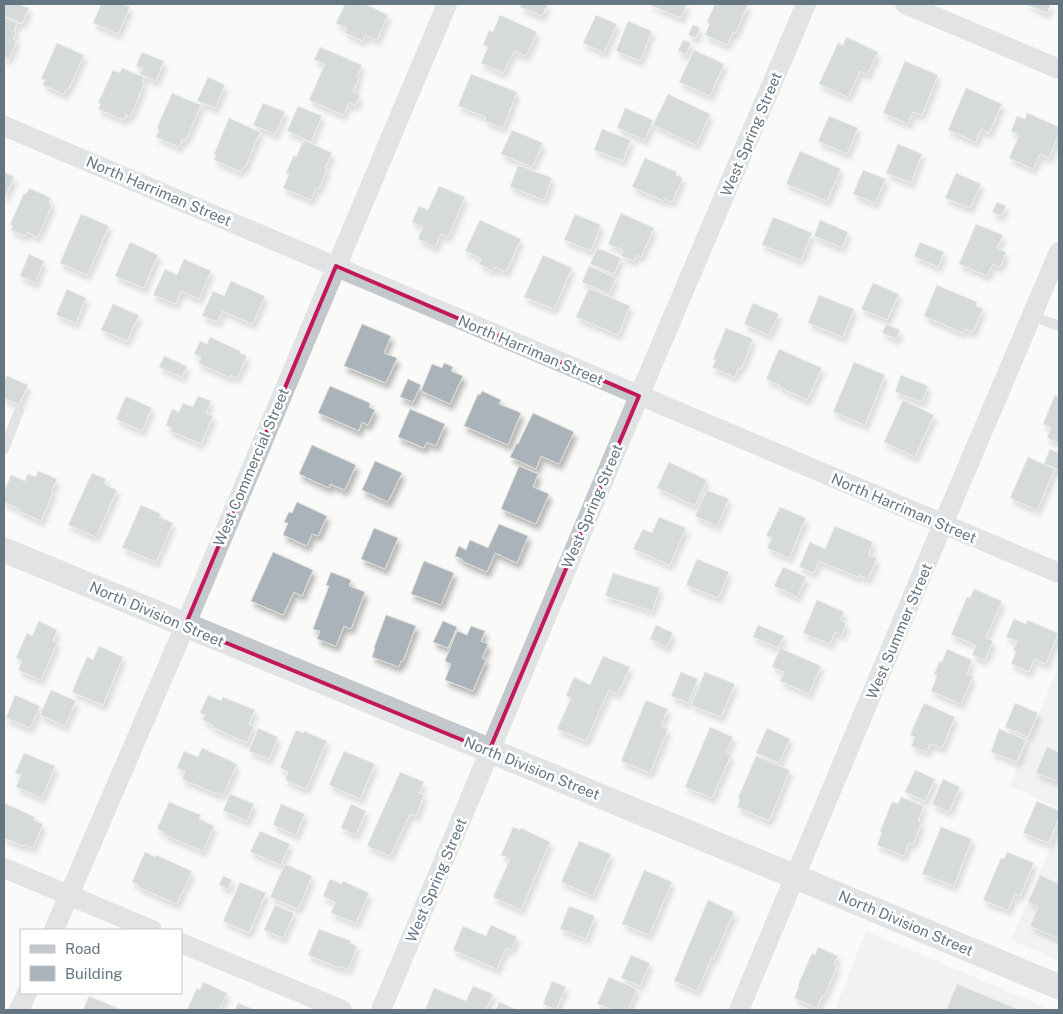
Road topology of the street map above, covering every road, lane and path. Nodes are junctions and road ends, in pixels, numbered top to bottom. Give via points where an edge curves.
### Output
1 (447, 4) edge
2 (806, 4) edge
3 (905, 4) edge
4 (1059, 69) edge
5 (4, 126) edge
6 (1059, 252) edge
7 (336, 266) junction
8 (1032, 316) junction
9 (1059, 326) edge
10 (639, 396) junction
11 (19, 411) dead end
12 (4, 449) edge
13 (943, 524) junction
14 (4, 550) edge
15 (1059, 573) edge
16 (185, 626) junction
17 (490, 751) junction
18 (4, 868) edge
19 (796, 877) junction
20 (69, 896) junction
21 (54, 929) edge
22 (150, 929) edge
23 (182, 943) edge
24 (1059, 987) edge
25 (27, 994) edge
26 (19, 1010) edge
27 (342, 1010) edge
28 (381, 1010) edge
29 (739, 1010) edge

1 - 7 street, West Commercial Street
2 - 10 street, West Spring Street
3 - 4 street
5 - 7 street, North Harriman Street
6 - 8 street, West Summer Street
7 - 10 street, North Harriman Street
7 - 16 street, West Commercial Street
8 - 9 lane
8 - 13 street, West Summer Street
10 - 13 street, North Harriman Street
10 - 17 street, West Spring Street
11 - 12 lane
13 - 15 street, North Harriman Street
13 - 19 street, West Summer Street
14 - 16 street, North Division Street
16 - 17 street, North Division Street
16 - 20 street, West Commercial Street
17 - 19 street, North Division Street
17 - 28 street, West Spring Street
18 - 20 street
19 - 24 street, North Division Street
19 - 29 street, West Summer Street
20 - 21 street, West Commercial Street
20 - 22 street
23 - 27 street
25 - 26 street

